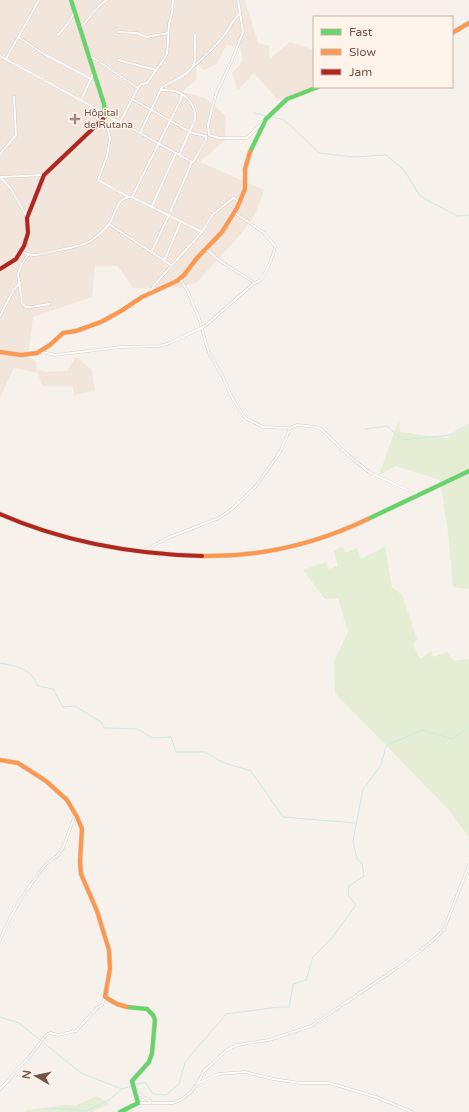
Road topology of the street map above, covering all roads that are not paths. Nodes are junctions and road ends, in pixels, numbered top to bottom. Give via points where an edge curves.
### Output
1 (39, 0) edge
2 (71, 0) edge
3 (107, 0) edge
4 (173, 0) edge
5 (238, 0) edge
6 (75, 12) junction
7 (240, 13) junction
8 (469, 23) edge
9 (79, 27) junction
10 (118, 32) dead end
11 (453, 32) edge
12 (168, 33) junction
13 (195, 34) dead end
14 (58, 35) dead end
15 (18, 37) junction
16 (88, 55) junction
17 (0, 56) edge
18 (6, 59) junction
19 (118, 60) dead end
20 (191, 68) junction
21 (156, 70) junction
22 (94, 72) junction
23 (90, 79) junction
24 (138, 88) junction
25 (315, 88) edge
26 (161, 90) junction
27 (182, 94) junction
28 (14, 97) dead end
29 (132, 99) junction
30 (81, 100) junction
31 (151, 110) junction
32 (105, 115) junction
33 (266, 119) junction
34 (171, 121) junction
35 (120, 122) junction
36 (189, 131) junction
37 (140, 133) junction
38 (159, 144) junction
39 (176, 153) junction
40 (0, 154) edge
41 (179, 155) junction
42 (192, 162) junction
43 (44, 175) junction
44 (0, 177) edge
45 (128, 197) junction
46 (132, 197) junction
47 (240, 202) junction
48 (152, 206) junction
49 (234, 212) junction
50 (169, 215) junction
51 (27, 218) junction
52 (181, 221) junction
53 (109, 224) junction
54 (202, 232) junction
55 (206, 249) junction
56 (21, 251) junction
57 (151, 253) junction
58 (28, 255) junction
59 (164, 261) junction
60 (171, 266) junction
61 (0, 269) edge
62 (180, 279) junction
63 (20, 283) junction
64 (255, 283) junction
65 (148, 295) junction
66 (49, 304) dead end
67 (0, 316) edge
68 (203, 327) junction
69 (0, 352) edge
70 (41, 352) junction
71 (290, 428) junction
72 (469, 471) edge
73 (417, 495) junction
74 (0, 514) edge
75 (142, 552) junction
76 (0, 760) edge
77 (75, 815) junction
78 (469, 865) edge
79 (0, 940) edge
80 (105, 997) junction
81 (198, 1083) junction
82 (0, 1089) edge
83 (137, 1093) junction
84 (138, 1103) junction
85 (153, 1103) junction
86 (120, 1112) edge
87 (412, 1112) edge

1 - 15 street
2 - 6 street
3 - 9 street
4 - 12 street
5 - 7 street
6 - 9 street
6 - 14 street
7 - 20 street via 211,50
7 - 33 street via 243,32 216,94 208,125 209,134 219,138 247,138
8 - 11 street
9 - 16 street
10 - 12 street via 137,33 146,37
12 - 21 street via 167,54
13 - 20 street via 195,60
15 - 18 street
15 - 23 street
16 - 22 street
16 - 24 street
17 - 18 street
18 - 30 street
19 - 21 street
20 - 26 street
21 - 24 street via 147,83 141,84
22 - 23 street
22 - 32 street
23 - 30 street
24 - 29 street
25 - 33 street via 287,99
26 - 27 street via 172,90
26 - 31 street
27 - 34 street
27 - 36 street via 192,102 195,115
28 - 40 street via 16,135
29 - 31 street
29 - 35 street
30 - 32 street
31 - 34 street
31 - 37 street
32 - 35 street
32 - 43 street
32 - 45 street via 110,138 107,156 98,180
33 - 47 street via 252,147 245,169 245,189
34 - 36 street
34 - 38 street
35 - 37 street
36 - 41 street
36 - 42 street via 206,136
37 - 38 street
38 - 39 street
38 - 46 street
39 - 41 street
39 - 48 street
41 - 42 street
42 - 50 street
43 - 44 street
43 - 51 street
44 - 51 street via 11,189
45 - 46 street
45 - 53 street via 121,201
46 - 48 street
47 - 49 street
47 - 54 street via 232,199 212,215
48 - 50 street
49 - 55 street via 222,232
49 - 64 street via 263,232 275,246 265,272
50 - 52 street
50 - 57 street
51 - 56 street via 28,233
52 - 54 street
52 - 59 street
53 - 57 street
53 - 58 street via 90,241 74,247
54 - 60 street
55 - 62 street
55 - 64 street
56 - 58 street
56 - 61 street
57 - 59 street
58 - 63 street via 18,274
59 - 60 street
60 - 65 street
62 - 65 street
62 - 68 street
63 - 66 street via 22,303 26,306 32,308
63 - 67 street via 14,288
64 - 68 street
65 - 70 street via 101,322 63,333
68 - 70 street via 170,344 160,346 121,347 55,355
68 - 71 street via 210,355 243,415 263,427
69 - 70 street via 11,355
71 - 73 street via 298,425 321,429 369,472
71 - 75 street via 282,450 255,487 232,509 219,518 165,539
72 - 73 street
73 - 75 street via 358,524 284,549 205,558
74 - 75 street via 67,539
76 - 77 street via 18,763 46,781 67,800
77 - 79 street via 63,848 32,882
77 - 80 street via 82,829 81,874 97,911 109,950 110,969
78 - 81 street via 444,930 403,964 311,1026 228,1050 204,1071
80 - 82 street via 102,1005 76,1031 58,1035 47,1034 28,1060
80 - 83 street via 125,1007 146,1008 153,1014 155,1020 152,1053 149,1062 134,1079 133,1085
81 - 85 street via 181,1100 173,1103
81 - 87 street via 218,1074 245,1072 300,1083 329,1084 376,1097
83 - 84 street
83 - 85 street
84 - 85 street
84 - 86 street

